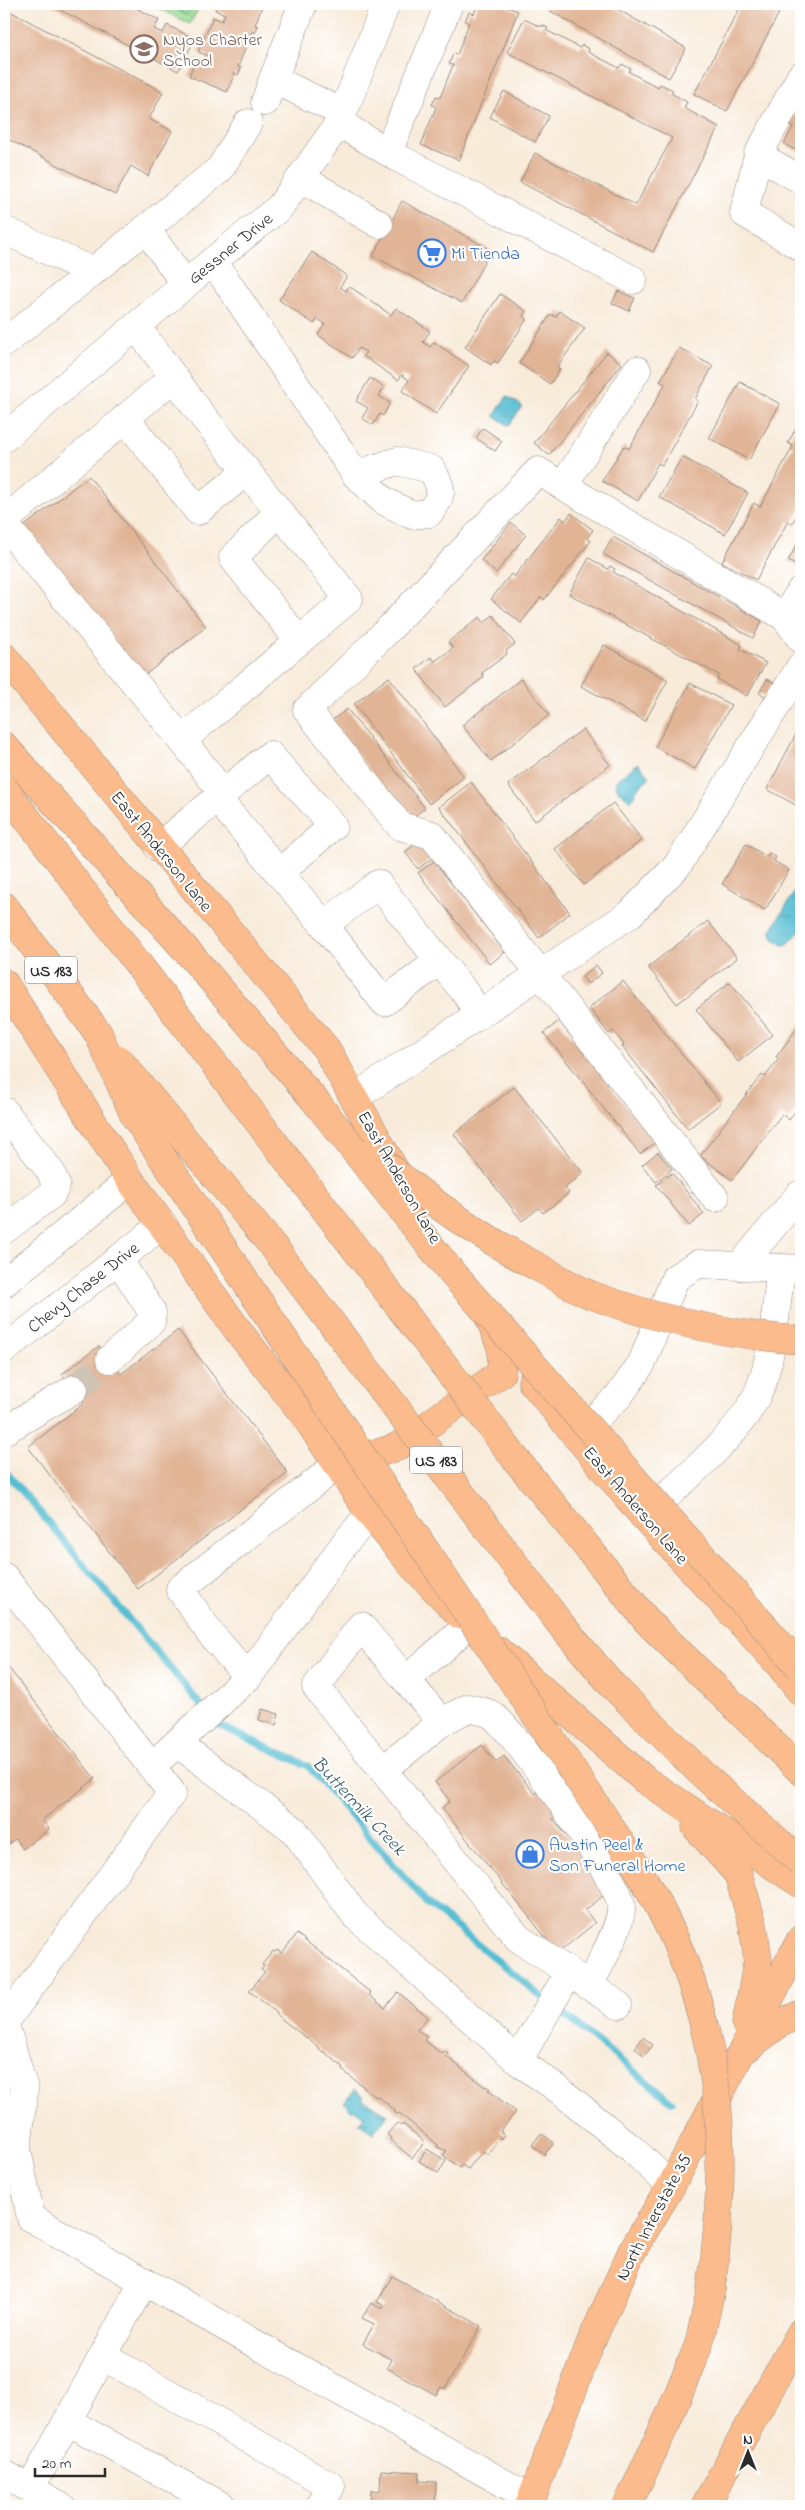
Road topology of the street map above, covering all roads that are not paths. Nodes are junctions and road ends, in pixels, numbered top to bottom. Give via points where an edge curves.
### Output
1 (304, 4) edge
2 (386, 4) edge
3 (449, 4) edge
4 (801, 76) edge
5 (341, 118) junction
6 (248, 123) dead end
7 (388, 152) junction
8 (758, 155) junction
9 (301, 178) junction
10 (801, 180) edge
11 (379, 224) dead end
12 (146, 229) junction
13 (5, 234) edge
14 (801, 246) edge
15 (213, 261) junction
16 (94, 272) junction
17 (633, 280) dead end
18 (185, 284) junction
19 (136, 326) junction
20 (4, 343) edge
21 (636, 370) dead end
22 (174, 377) junction
23 (125, 418) junction
24 (4, 438) edge
25 (247, 472) junction
26 (356, 475) dead end
27 (563, 486) junction
28 (280, 512) junction
29 (4, 522) edge
30 (801, 590) edge
31 (785, 617) junction
32 (801, 638) edge
33 (299, 641) junction
34 (4, 657) edge
35 (801, 666) edge
36 (182, 740) junction
37 (4, 746) edge
38 (4, 788) edge
39 (220, 796) junction
40 (158, 847) junction
41 (279, 873) junction
42 (4, 906) edge
43 (324, 925) junction
44 (439, 961) junction
45 (539, 975) junction
46 (4, 983) edge
47 (480, 1014) junction
48 (98, 1033) junction
49 (354, 1098) junction
50 (317, 1103) junction
51 (4, 1112) edge
52 (130, 1180) junction
53 (799, 1195) dead end
54 (715, 1198) dead end
55 (163, 1224) junction
56 (4, 1230) edge
57 (118, 1260) junction
58 (740, 1266) junction
59 (791, 1269) edge
60 (4, 1283) edge
61 (483, 1303) junction
62 (801, 1340) edge
63 (4, 1350) edge
64 (110, 1360) tunnel mouth
65 (74, 1389) tunnel mouth
66 (305, 1416) junction
67 (4, 1431) edge
68 (576, 1436) junction
69 (338, 1465) junction
70 (370, 1514) junction
71 (644, 1517) junction
72 (4, 1577) edge
73 (469, 1625) junction
74 (794, 1668) edge
75 (248, 1677) junction
76 (406, 1680) junction
77 (801, 1692) edge
78 (442, 1722) junction
79 (183, 1737) junction
80 (152, 1767) junction
81 (383, 1770) junction
82 (801, 1771) edge
83 (645, 1780) junction
84 (801, 1862) edge
85 (801, 1884) edge
86 (801, 1939) edge
87 (572, 1983) junction
88 (618, 2005) dead end
89 (801, 2014) edge
90 (4, 2022) edge
91 (739, 2054) junction
92 (518, 2061) junction
93 (671, 2186) junction
94 (144, 2281) junction
95 (801, 2332) edge
96 (103, 2356) junction
97 (68, 2421) junction
98 (4, 2474) edge
99 (30, 2489) junction
100 (530, 2502) edge
101 (61, 2506) edge
102 (222, 2506) edge
103 (320, 2506) edge
104 (627, 2506) edge
105 (705, 2506) edge

1 - 5 street via 269,91
2 - 5 street, Gessner Drive
3 - 7 street
4 - 8 street
5 - 7 street
5 - 9 street, Gessner Drive
6 - 12 street via 220,169
7 - 17 street
8 - 10 street
8 - 14 street via 744,213
9 - 11 street
9 - 15 street, Gessner Drive via 280,207
12 - 16 street
12 - 18 street
13 - 16 street
15 - 18 street, Gessner Drive
15 - 26 street
16 - 20 street
18 - 19 street, Gessner Drive
19 - 22 street
19 - 24 street, Gessner Drive
21 - 27 street
22 - 23 street
22 - 25 street
23 - 25 street via 198,511
23 - 29 street
25 - 28 street
27 - 31 street
27 - 45 street via 538,472 307,710 400,826 432,835
28 - 33 street via 233,558
28 - 33 street via 349,599
29 - 36 street
30 - 31 street
31 - 32 street
33 - 36 street
34 - 40 main road, East Anderson Lane
35 - 45 street via 677,866 630,914
36 - 39 street
37 - 50 main road
38 - 82 main road, bridge via 514,1457 636,1608
39 - 40 street
39 - 41 street
39 - 41 street via 270,755 333,826
40 - 49 main road, East Anderson Lane via 327,1050
41 - 43 street
42 - 48 main road, US 183
43 - 44 street via 378,884
43 - 44 street via 384,1002
44 - 47 street
45 - 47 street
45 - 54 street
46 - 52 main road
47 - 49 street
48 - 84 main road, US 183, bridge via 272,1245 561,1625 613,1686 700,1772
48 - 104 main road, bridge via 134,1115 647,1884 693,1987 706,2029 721,2137 719,2232 712,2289 699,2344
49 - 61 main road, East Anderson Lane via 432,1237
50 - 62 main road, bridge via 409,1185 499,1247 589,1294 671,1321 759,1337
50 - 74 main road, bridge via 452,1274
51 - 56 street via 51,1172 56,1185 52,1194
52 - 55 main road
52 - 60 street
53 - 58 street
55 - 57 street, Chevy Chase Drive
55 - 66 main road via 242,1336
57 - 63 street, Chevy Chase Drive
57 - 64 street via 152,1312 151,1322
58 - 59 street
58 - 68 street via 698,1264 675,1278 642,1363 619,1396
59 - 71 street via 758,1394 742,1423
61 - 66 main road via 502,1348 501,1374 397,1447 372,1455 342,1446
61 - 68 main road, East Anderson Lane via 532,1382
65 - 67 street
66 - 69 main road
68 - 71 main road, East Anderson Lane
69 - 70 main road
69 - 75 street via 180,1589 210,1633
70 - 73 main road via 413,1566
70 - 75 street via 345,1543
71 - 74 main road, East Anderson Lane
72 - 80 street
73 - 76 street
73 - 83 main road
74 - 77 main road, East Anderson Lane
75 - 79 street
76 - 78 street
76 - 81 street via 361,1626 316,1687
78 - 81 street
78 - 87 street via 468,1708 491,1714 551,1785 601,1864 621,1904 614,1934
79 - 80 street
79 - 92 street via 294,1830 355,1915
80 - 90 street via 172,1793
81 - 87 street via 518,1938
83 - 85 main road
83 - 91 main road via 703,1833 738,1874 753,1925 758,1960
86 - 91 main road, North Interstate 35
87 - 88 street
87 - 92 street
89 - 91 main road via 780,2023
90 - 94 street via 24,2089 17,2150 31,2218
91 - 93 main road, North Interstate 35
92 - 93 street via 558,2089
93 - 100 main road, North Interstate 35 via 632,2251 590,2344
94 - 96 street
94 - 100 street
95 - 105 main road
96 - 97 street
96 - 103 street via 331,2486
97 - 99 street
97 - 102 street
98 - 99 street
99 - 101 street

